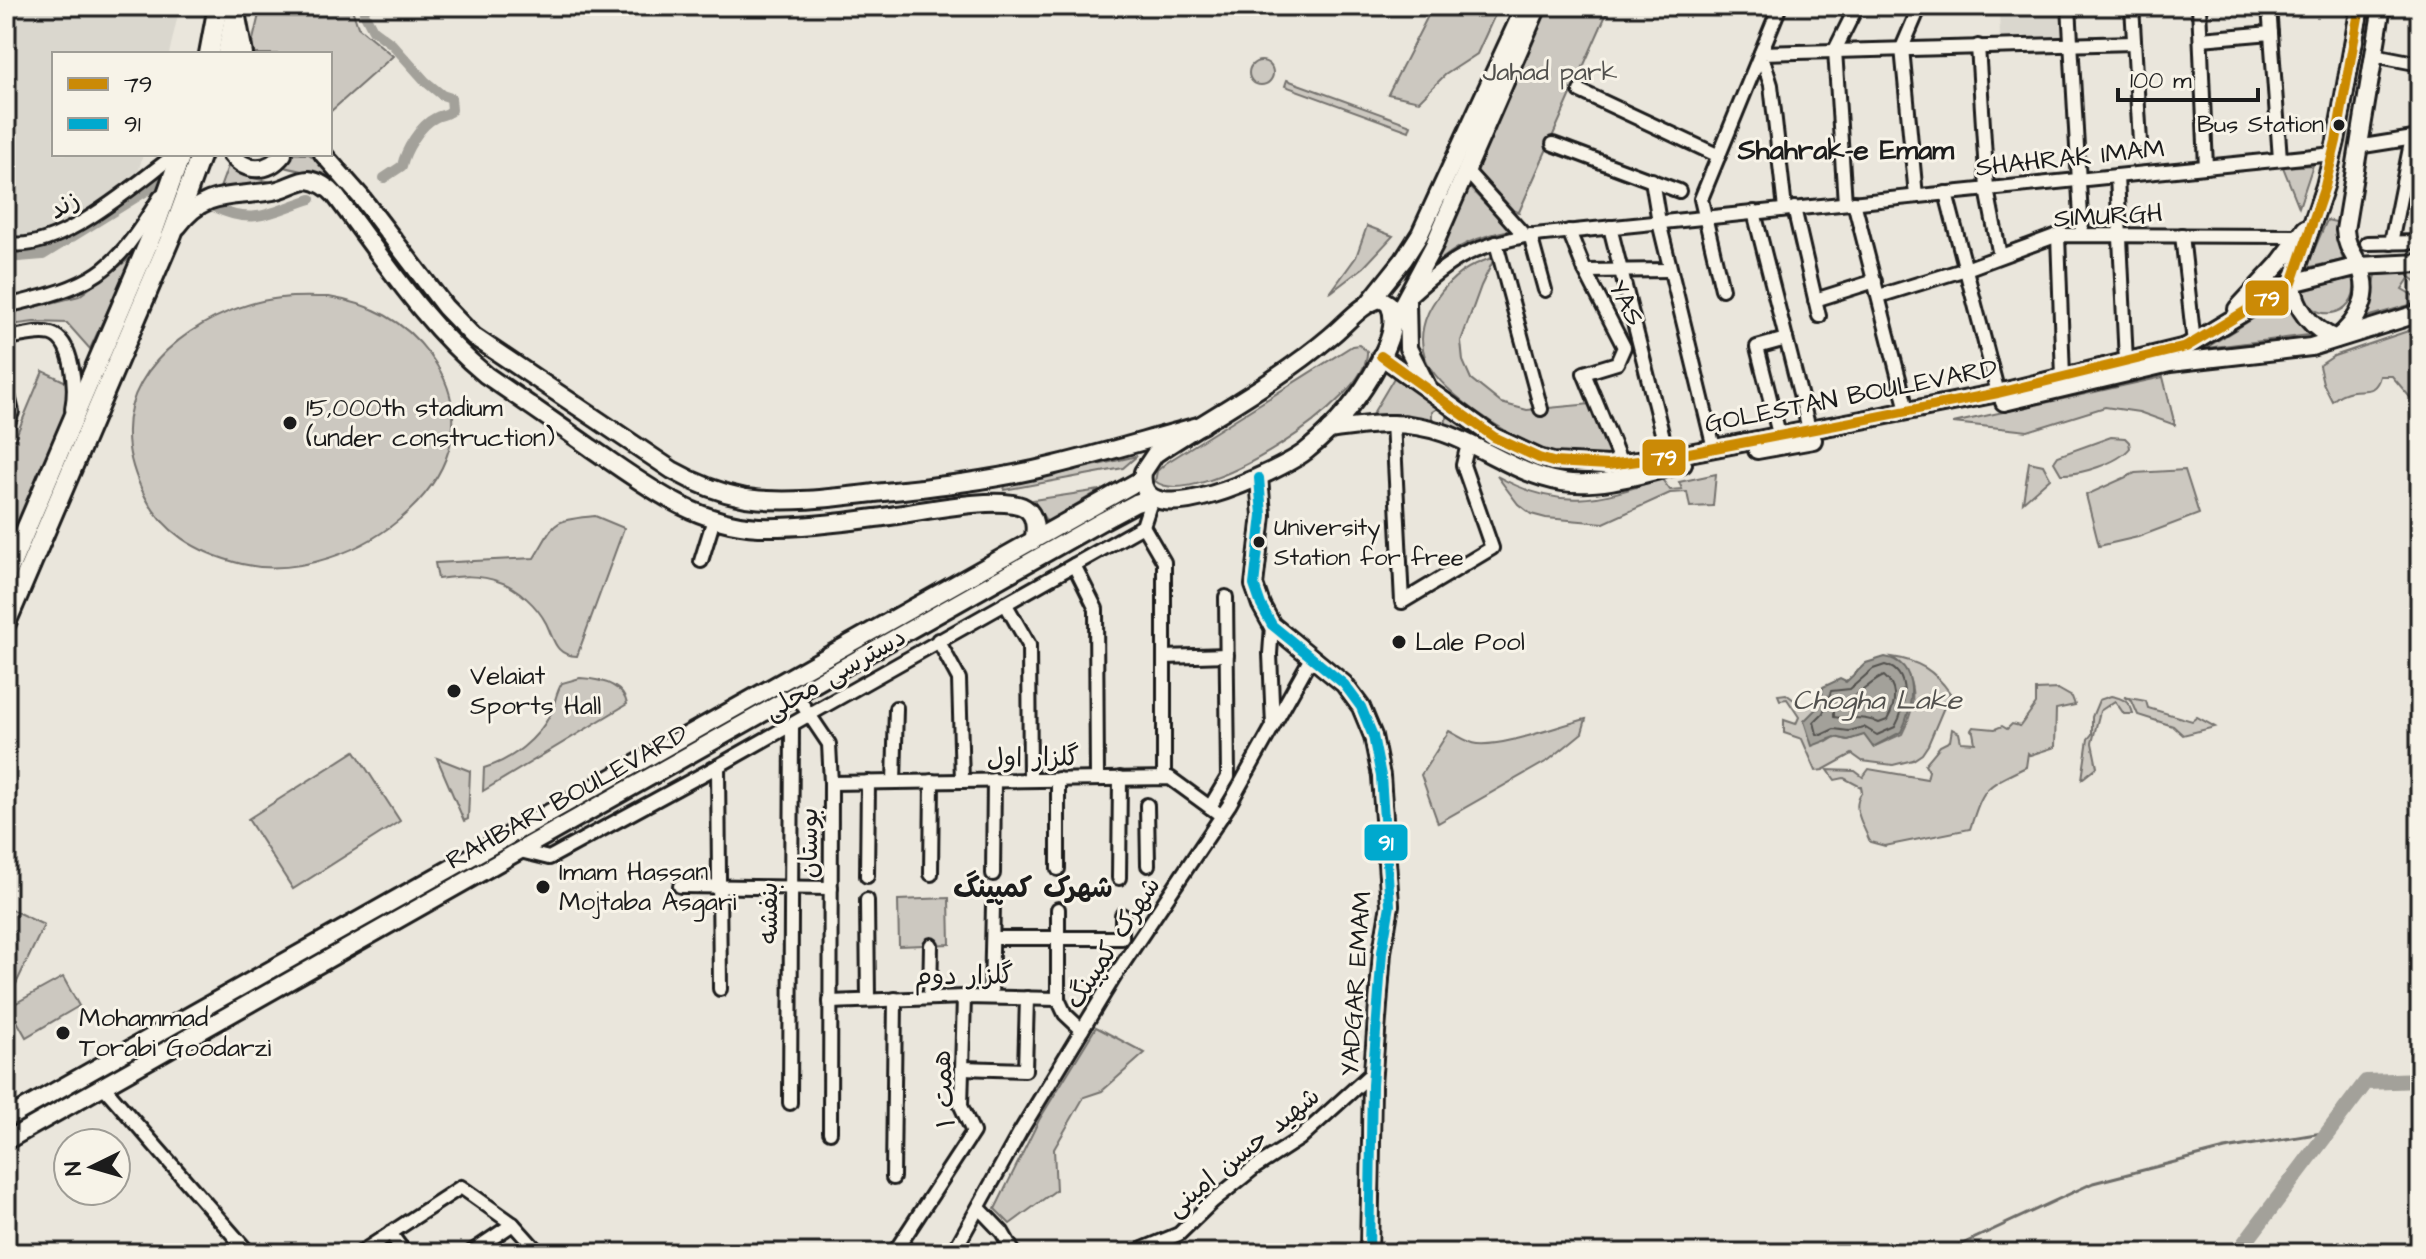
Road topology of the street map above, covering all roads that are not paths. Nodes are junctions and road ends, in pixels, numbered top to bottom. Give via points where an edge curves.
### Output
1 (1525, 6) edge
2 (1538, 6) edge
3 (1780, 6) edge
4 (1837, 6) edge
5 (1921, 6) edge
6 (2069, 6) edge
7 (2132, 6) edge
8 (2199, 6) edge
9 (2269, 6) edge
10 (2360, 6) edge
11 (2382, 6) edge
12 (230, 7) edge
13 (1855, 9) edge
14 (2271, 33) junction
15 (2201, 39) junction
16 (2134, 43) junction
17 (2071, 44) junction
18 (1978, 46) junction
19 (1902, 48) junction
20 (1835, 50) junction
21 (210, 52) edge
22 (227, 52) edge
23 (243, 52) edge
24 (1761, 53) junction
25 (2374, 55) junction
26 (2420, 64) edge
27 (1580, 91) dead end
28 (2416, 138) edge
29 (2140, 142) dead end
30 (1553, 144) dead end
31 (2357, 147) junction
32 (2333, 154) junction
33 (200, 156) edge
34 (233, 156) edge
35 (281, 156) edge
36 (325, 156) edge
37 (1719, 156) junction
38 (178, 159) edge
39 (2280, 159) junction
40 (2206, 167) junction
41 (265, 168) junction
42 (1465, 169) junction
43 (2117, 176) junction
44 (306, 180) junction
45 (1652, 180) junction
46 (2077, 180) junction
47 (1987, 189) junction
48 (1679, 191) dead end
49 (1946, 193) junction
50 (1916, 196) junction
51 (1850, 203) junction
52 (1790, 209) junction
53 (1754, 212) junction
54 (2315, 213) junction
55 (2347, 214) junction
56 (1705, 217) junction
57 (1659, 222) junction
58 (1610, 227) junction
59 (1569, 231) junction
60 (172, 234) junction
61 (1528, 235) junction
62 (2058, 235) junction
63 (2082, 235) junction
64 (2120, 235) junction
65 (2182, 235) junction
66 (2300, 236) junction
67 (2420, 242) edge
68 (6, 243) edge
69 (1496, 243) junction
70 (2367, 243) dead end
71 (2391, 243) junction
72 (2000, 256) junction
73 (2420, 263) edge
74 (2359, 266) junction
75 (1966, 269) junction
76 (1670, 270) junction
77 (1585, 271) junction
78 (1621, 271) junction
79 (1875, 281) junction
80 (2292, 283) junction
81 (1722, 289) dead end
82 (1545, 290) dead end
83 (1879, 296) junction
84 (1407, 298) junction
85 (1815, 300) junction
86 (1368, 304) junction
87 (6, 306) edge
88 (2420, 313) edge
89 (1819, 316) dead end
90 (1393, 322) junction
91 (2217, 329) junction
92 (6, 338) edge
93 (1786, 339) junction
94 (2336, 339) junction
95 (2194, 343) junction
96 (1381, 356) junction
97 (2126, 361) junction
98 (2063, 377) junction
99 (6, 388) edge
100 (1430, 390) junction
101 (1998, 393) junction
102 (1450, 405) junction
103 (1541, 409) dead end
104 (1907, 410) junction
105 (1393, 422) junction
106 (1202, 425) junction
107 (6, 428) edge
108 (1809, 429) junction
109 (68, 430) junction
110 (1329, 430) junction
111 (1442, 432) junction
112 (1779, 434) junction
113 (1468, 444) junction
114 (1714, 448) junction
115 (1668, 457) junction
116 (1621, 463) junction
117 (1562, 464) junction
118 (1259, 478) junction
119 (1142, 479) junction
120 (1561, 482) junction
121 (1152, 498) junction
122 (714, 519) junction
123 (1143, 526) junction
124 (1033, 541) junction
125 (701, 561) dead end
126 (1074, 565) junction
127 (6, 576) edge
128 (1226, 597) dead end
129 (1005, 603) junction
130 (6, 623) edge
131 (1272, 625) junction
132 (938, 640) junction
133 (1227, 655) junction
134 (1164, 657) junction
135 (1311, 658) junction
136 (796, 695) junction
137 (896, 708) dead end
138 (808, 713) junction
139 (792, 724) junction
140 (1273, 726) junction
141 (718, 766) junction
142 (1120, 778) junction
143 (1164, 778) junction
144 (1058, 779) junction
145 (1097, 779) junction
146 (994, 780) junction
147 (1030, 780) junction
148 (932, 781) junction
149 (962, 781) junction
150 (868, 782) junction
151 (894, 782) junction
152 (831, 783) junction
153 (1147, 805) dead end
154 (1210, 807) junction
155 (1222, 816) junction
156 (1120, 835) junction
157 (1147, 835) junction
158 (520, 851) junction
159 (1148, 865) dead end
160 (1058, 869) dead end
161 (931, 874) dead end
162 (993, 874) dead end
163 (867, 876) dead end
164 (1119, 878) dead end
165 (680, 886) dead end
166 (719, 886) junction
167 (791, 887) junction
168 (831, 888) junction
169 (867, 900) dead end
170 (993, 905) dead end
171 (1058, 909) dead end
172 (1122, 915) dead end
173 (993, 938) junction
174 (1058, 939) junction
175 (931, 945) dead end
176 (720, 989) dead end
177 (964, 997) junction
178 (991, 997) junction
179 (930, 998) junction
180 (1027, 998) junction
181 (895, 999) junction
182 (1058, 999) junction
183 (868, 1000) junction
184 (830, 1002) junction
185 (1082, 1030) junction
186 (962, 1068) junction
187 (1373, 1072) junction
188 (103, 1086) junction
189 (790, 1103) dead end
190 (6, 1119) edge
191 (830, 1132) dead end
192 (6, 1141) edge
193 (893, 1178) dead end
194 (979, 1208) junction
195 (513, 1224) junction
196 (390, 1233) junction
197 (249, 1253) edge
198 (360, 1253) edge
199 (405, 1253) edge
200 (470, 1253) edge
201 (539, 1253) edge
202 (894, 1253) edge
203 (953, 1253) edge
204 (1014, 1253) edge
205 (1133, 1253) edge
206 (1369, 1253) edge

1 - 86 main road via 1420,234
2 - 42 main road
3 - 24 street
4 - 13 street
5 - 19 street
6 - 17 street
7 - 16 street
8 - 15 street
9 - 14 street
10 - 32 main road
11 - 25 main road
12 - 21 highway
12 - 22 highway
12 - 23 main road
13 - 20 street
14 - 15 street
14 - 39 street
15 - 40 street
16 - 17 street
16 - 29 street
17 - 18 street
17 - 46 street
18 - 19 street
18 - 47 street
19 - 20 street
19 - 50 street
20 - 24 street
20 - 51 street
24 - 37 street
24 - 52 street
25 - 26 street
25 - 31 main road
27 - 37 street
28 - 31 street
28 - 71 street
30 - 45 street
31 - 55 main road
32 - 39 street, SHAHRAK IMAM
32 - 54 main road
33 - 60 highway
34 - 41 main road via 245,167
35 - 41 main road
36 - 106 main road via 473,336 672,470 716,490 772,499 917,488 1053,466
37 - 56 street via 1701,199
38 - 68 street, زند via 70,230 42,242
38 - 87 street via 132,242 108,268 71,289
38 - 109 highway via 154,230
39 - 40 street, SHAHRAK IMAM
40 - 43 street, SHAHRAK IMAM
41 - 44 main road
42 - 61 street
42 - 84 main road
43 - 46 street, SHAHRAK IMAM
43 - 64 street
44 - 60 main road via 274,191 216,197 188,213
44 - 122 main road via 335,195 463,356 649,487
45 - 48 street
45 - 57 street
46 - 47 street, SHAHRAK IMAM
46 - 63 street
47 - 49 street, SHAHRAK IMAM
47 - 72 street
49 - 50 street, SHAHRAK IMAM
49 - 75 street
50 - 51 street, SHAHRAK IMAM
51 - 52 street, SHAHRAK IMAM
51 - 79 street
52 - 53 street, SHAHRAK IMAM
52 - 85 street
53 - 56 street, SHAHRAK IMAM
53 - 93 street
54 - 55 main road via 2329,220
54 - 66 main road
54 - 80 main road
55 - 74 main road via 2346,240
56 - 57 street, SHAHRAK IMAM
56 - 81 street
57 - 58 street, SHAHRAK IMAM
57 - 76 street
58 - 59 street, SHAHRAK IMAM
58 - 78 street
59 - 61 street, SHAHRAK IMAM
59 - 77 street, YAS
60 - 130 highway
61 - 69 street, SHAHRAK IMAM
61 - 82 street
62 - 63 street, SIMURGH
62 - 72 street, SIMURGH
62 - 98 street
63 - 64 street, SIMURGH
64 - 65 street, SIMURGH
64 - 97 street
65 - 66 street, SIMURGH
65 - 95 street
66 - 91 main road
67 - 71 street
69 - 84 street, SHAHRAK IMAM via 1454,258
69 - 103 street
70 - 71 street
72 - 75 street, SIMURGH
73 - 74 main road
74 - 80 main road, GOLESTAN BOULEVARD
74 - 94 main road via 2363,303 2355,322
75 - 83 street, SIMURGH
75 - 101 street
76 - 78 street
76 - 114 street
77 - 78 street
77 - 116 street, YAS via 1624,347 1617,363 1584,373
78 - 115 street
79 - 83 street
79 - 85 street
80 - 91 main road, GOLESTAN BOULEVARD
80 - 94 main road via 2304,315
83 - 104 street
84 - 90 main road
84 - 100 main road via 1408,348
85 - 89 street
86 - 90 main road via 1381,299 1389,304
86 - 106 main road via 1268,384
88 - 94 main road, GOLESTAN BOULEVARD
90 - 96 main road
91 - 95 main road, GOLESTAN BOULEVARD
92 - 109 street via 46,333 59,340 74,381
93 - 108 street
93 - 112 street via 1757,347
94 - 120 main road, GOLESTAN BOULEVARD via 2170,363 1951,413 1605,481
95 - 97 main road, GOLESTAN BOULEVARD
96 - 100 main road, GOLESTAN BOULEVARD
96 - 110 main road via 1356,400
97 - 98 main road, GOLESTAN BOULEVARD
98 - 101 main road, GOLESTAN BOULEVARD
99 - 107 street via 12,412
100 - 102 main road, GOLESTAN BOULEVARD
101 - 104 main road, GOLESTAN BOULEVARD
102 - 111 main road via 1439,415
102 - 117 main road, GOLESTAN BOULEVARD via 1513,447
104 - 108 main road, GOLESTAN BOULEVARD
105 - 110 main road, GOLESTAN BOULEVARD
105 - 111 main road, GOLESTAN BOULEVARD
105 - 113 street via 1402,602 1492,548 1463,465
106 - 119 main road via 1155,454
108 - 112 main road, GOLESTAN BOULEVARD
109 - 127 highway
110 - 118 main road via 1287,464
111 - 113 main road, GOLESTAN BOULEVARD
112 - 114 main road, GOLESTAN BOULEVARD
113 - 120 main road, GOLESTAN BOULEVARD
114 - 115 main road, GOLESTAN BOULEVARD
115 - 116 main road, GOLESTAN BOULEVARD
116 - 117 main road, GOLESTAN BOULEVARD
117 - 120 main road via 1570,473
118 - 121 main road via 1183,500
118 - 131 main road, YADGAR EMAM via 1262,515 1254,585
119 - 121 main road
119 - 124 main road, RAHBARI BOULEVARD
121 - 123 street
121 - 136 main road, RAHBARI BOULEVARD
122 - 124 main road via 760,527 982,503 1024,507 1036,531
122 - 125 street
123 - 126 street, دسترسی محلی
123 - 134 street via 1164,562
124 - 190 main road, RAHBARI BOULEVARD
126 - 129 street, دسترسی محلی
126 - 145 street via 1096,609
128 - 133 street
129 - 132 street, دسترسی محلی
129 - 147 street via 1029,645
131 - 135 main road, YADGAR EMAM
131 - 140 street
132 - 138 street, دسترسی محلی
132 - 149 street via 959,679
133 - 134 street
133 - 154 street via 1228,777
134 - 143 street
135 - 140 street, شهرک کمپینگ
135 - 187 main road, YADGAR EMAM via 1344,684 1361,707 1381,776 1390,905
136 - 138 street, بوستان
136 - 158 main road, RAHBARI BOULEVARD
137 - 151 street
138 - 139 street, دسترسی محلی
138 - 152 street, بوستان via 829,744
139 - 141 street, دسترسی محلی
139 - 167 street, بنفشه
140 - 155 street, شهرک کمپینگ
141 - 158 street, دسترسی محلی via 549,858
141 - 166 street
142 - 143 street, گلزار اول
142 - 145 street, گلزار اول
142 - 156 street
143 - 154 street
144 - 145 street, گلزار اول
144 - 147 street, گلزار اول
144 - 160 street
146 - 147 street, گلزار اول
146 - 149 street, گلزار اول
146 - 162 street
148 - 149 street, گلزار اول
148 - 151 street, گلزار اول
148 - 161 street
150 - 151 street, گلزار اول
150 - 152 street, گلزار اول
150 - 163 street
152 - 168 street, بوستان
153 - 157 street
154 - 155 street
155 - 185 street, شهرک کمپینگ
156 - 157 street
156 - 164 street
157 - 159 street
158 - 188 main road, RAHBARI BOULEVARD
165 - 166 street
166 - 167 street
166 - 176 street
167 - 168 street
167 - 189 street, بنفشه
168 - 184 street, بوستان
169 - 183 street
170 - 173 street
171 - 174 street
172 - 174 street via 1122,938
173 - 174 street
173 - 178 street
174 - 182 street
175 - 179 street
177 - 178 street, گلزار دوم
177 - 179 street, گلزار دوم
177 - 186 street, همت ۱
178 - 180 street, گلزار دوم
179 - 181 street, گلزار دوم
180 - 182 street, گلزار دوم
180 - 186 street via 1025,1070
181 - 183 street, گلزار دوم
181 - 193 street
182 - 185 street
183 - 184 street, گلزار دوم
184 - 191 street, بوستان
185 - 194 street, شهرک کمپینگ
186 - 202 street, همت ۱ via 961,1106 973,1132
187 - 205 street, شهید حسن امینی via 1179,1234
187 - 206 main road, YADGAR EMAM
188 - 192 main road, RAHBARI BOULEVARD
188 - 197 street
194 - 203 street, شهرک کمپینگ
194 - 204 street
195 - 196 street via 461,1187
195 - 200 street
195 - 201 street
196 - 198 street
196 - 199 street

